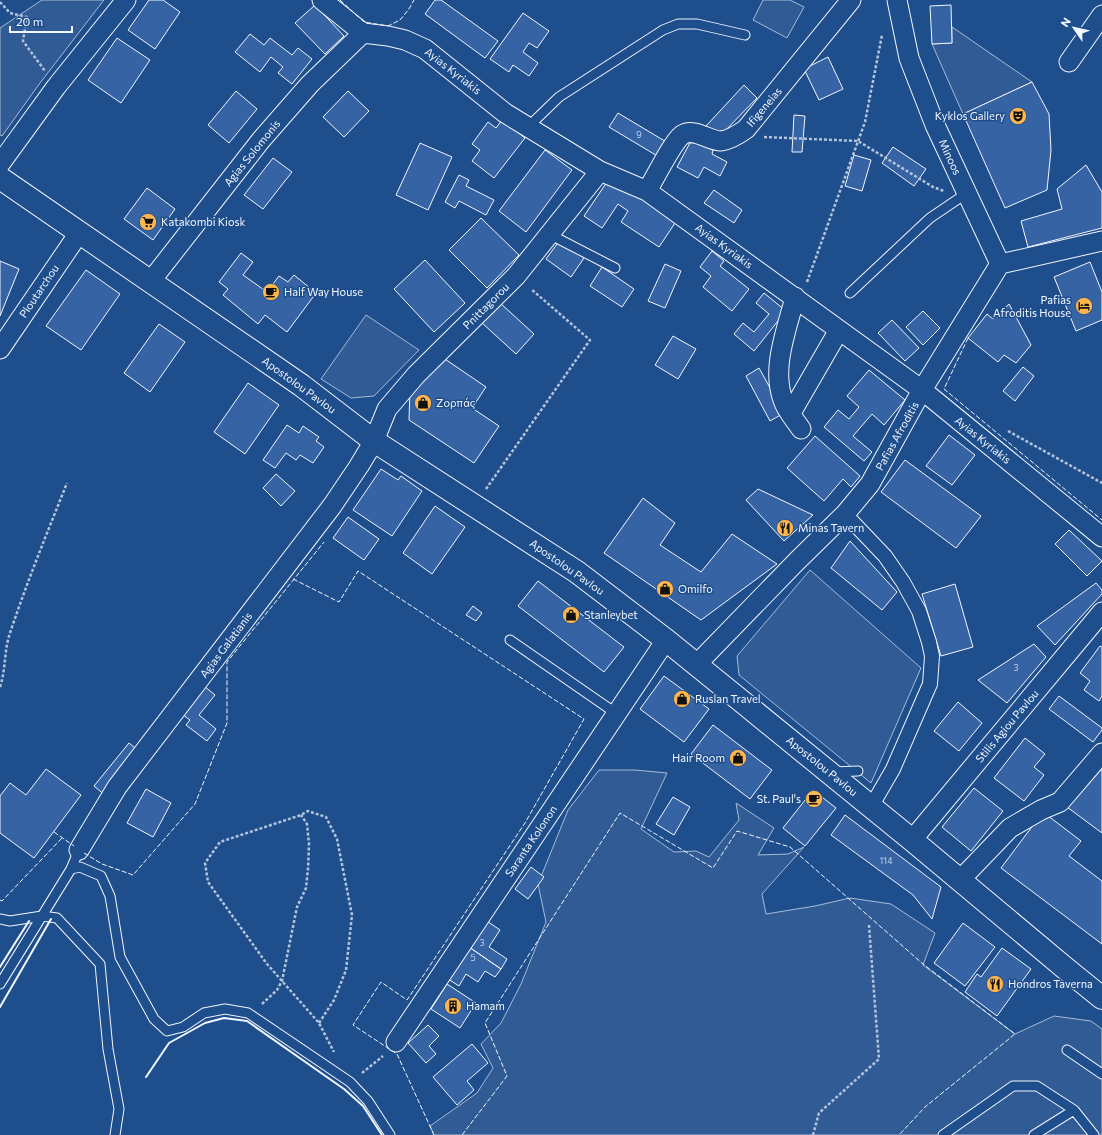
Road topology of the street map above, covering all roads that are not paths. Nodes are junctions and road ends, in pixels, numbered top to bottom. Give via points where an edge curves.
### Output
1 (126, 0) edge
2 (322, 0) edge
3 (851, 0) edge
4 (897, 0) edge
5 (1102, 15) edge
6 (362, 33) junction
7 (745, 35) dead end
8 (1069, 62) dead end
9 (528, 127) junction
10 (0, 164) edge
11 (600, 171) junction
12 (0, 178) edge
13 (965, 188) junction
14 (647, 191) junction
15 (79, 233) junction
16 (549, 234) junction
17 (1102, 241) edge
18 (1000, 264) junction
19 (614, 268) dead end
20 (150, 282) junction
21 (850, 293) dead end
22 (797, 299) junction
23 (839, 330) junction
24 (0, 349) edge
25 (922, 390) junction
26 (791, 413) junction
27 (800, 429) dead end
28 (374, 441) junction
29 (845, 514) junction
30 (1102, 537) edge
31 (1102, 612) edge
32 (510, 640) dead end
33 (666, 640) junction
34 (696, 665) junction
35 (616, 714) junction
36 (1102, 753) edge
37 (858, 771) dead end
38 (830, 773) junction
39 (871, 807) junction
40 (912, 840) junction
41 (79, 850) joint
42 (71, 869) junction
43 (960, 880) junction
44 (42, 916) junction
45 (0, 920) edge
46 (0, 984) edge
47 (1102, 998) edge
48 (396, 1042) road end
49 (1067, 1050) dead end
50 (1102, 1074) edge
51 (1074, 1110) junction
52 (115, 1135) edge
53 (390, 1135) edge
54 (943, 1135) edge
55 (1034, 1135) edge
56 (1094, 1135) edge

1 - 10 street via 56,86
2 - 6 street
3 - 14 street, Ifigeneias via 746,128 736,136 722,141 697,134 683,135 676,142
4 - 13 street, Minoos via 909,58 935,125
5 - 8 street
6 - 9 street, Ayias Kyriakis via 405,40 425,49 506,113
6 - 20 street, Agias Solomonis via 310,84 262,140
7 - 9 lane via 697,24 678,24 663,30 559,97
9 - 11 street, Ayias Kyriakis
11 - 14 street, Ayias Kyriakis
11 - 16 street, Pnittagorou
12 - 15 main road, Apostolou Pavlou
13 - 18 street, Minoos
13 - 21 lane
14 - 22 street, Ayias Kyriakis
15 - 20 main road, Apostolou Pavlou
15 - 24 street, Ploutarchou
16 - 19 lane
16 - 28 street, Pnittagorou via 516,276 416,375 386,409
17 - 18 street
18 - 25 street, Pafias Afroditis
20 - 28 main road, Apostolou Pavlou via 301,385
22 - 23 street, Ayias Kyriakis
22 - 26 street via 778,364 783,401
23 - 25 street, Ayias Kyriakis
23 - 26 street
25 - 29 street, Pafias Afroditis via 870,484
25 - 30 street, Ayias Kyriakis
26 - 27 street
28 - 33 main road, Apostolou Pavlou via 577,572
28 - 41 street, Agias Galatianis via 332,506 117,787
29 - 34 street, Pafias Afroditis
29 - 39 street via 885,556 903,582 920,611 932,656 930,684 893,769
31 - 40 street, Stilis Agiou Pavlou
32 - 35 lane
33 - 34 main road, Apostolou Pavlou
33 - 35 street, Saranta Kolonon
34 - 38 main road, Apostolou Pavlou
35 - 48 street, Saranta Kolonon
36 - 43 street via 1060,802 1010,828
37 - 38 lane
38 - 39 main road, Apostolou Pavlou
39 - 40 main road, Apostolou Pavlou
40 - 43 main road, Apostolou Pavlou
41 - 42 lane
42 - 44 lane
42 - 53 lane via 80,866 101,876 110,896 120,957 154,1019 166,1031 183,1028 204,1014 218,1010 248,1013 350,1082 368,1101
43 - 47 main road, Apostolou Pavlou
44 - 45 lane
44 - 46 lane
44 - 52 lane via 58,918 100,964 108,1049 119,1109
49 - 50 lane
51 - 54 lane via 1037,1086 1014,1086
51 - 55 lane
51 - 56 lane

